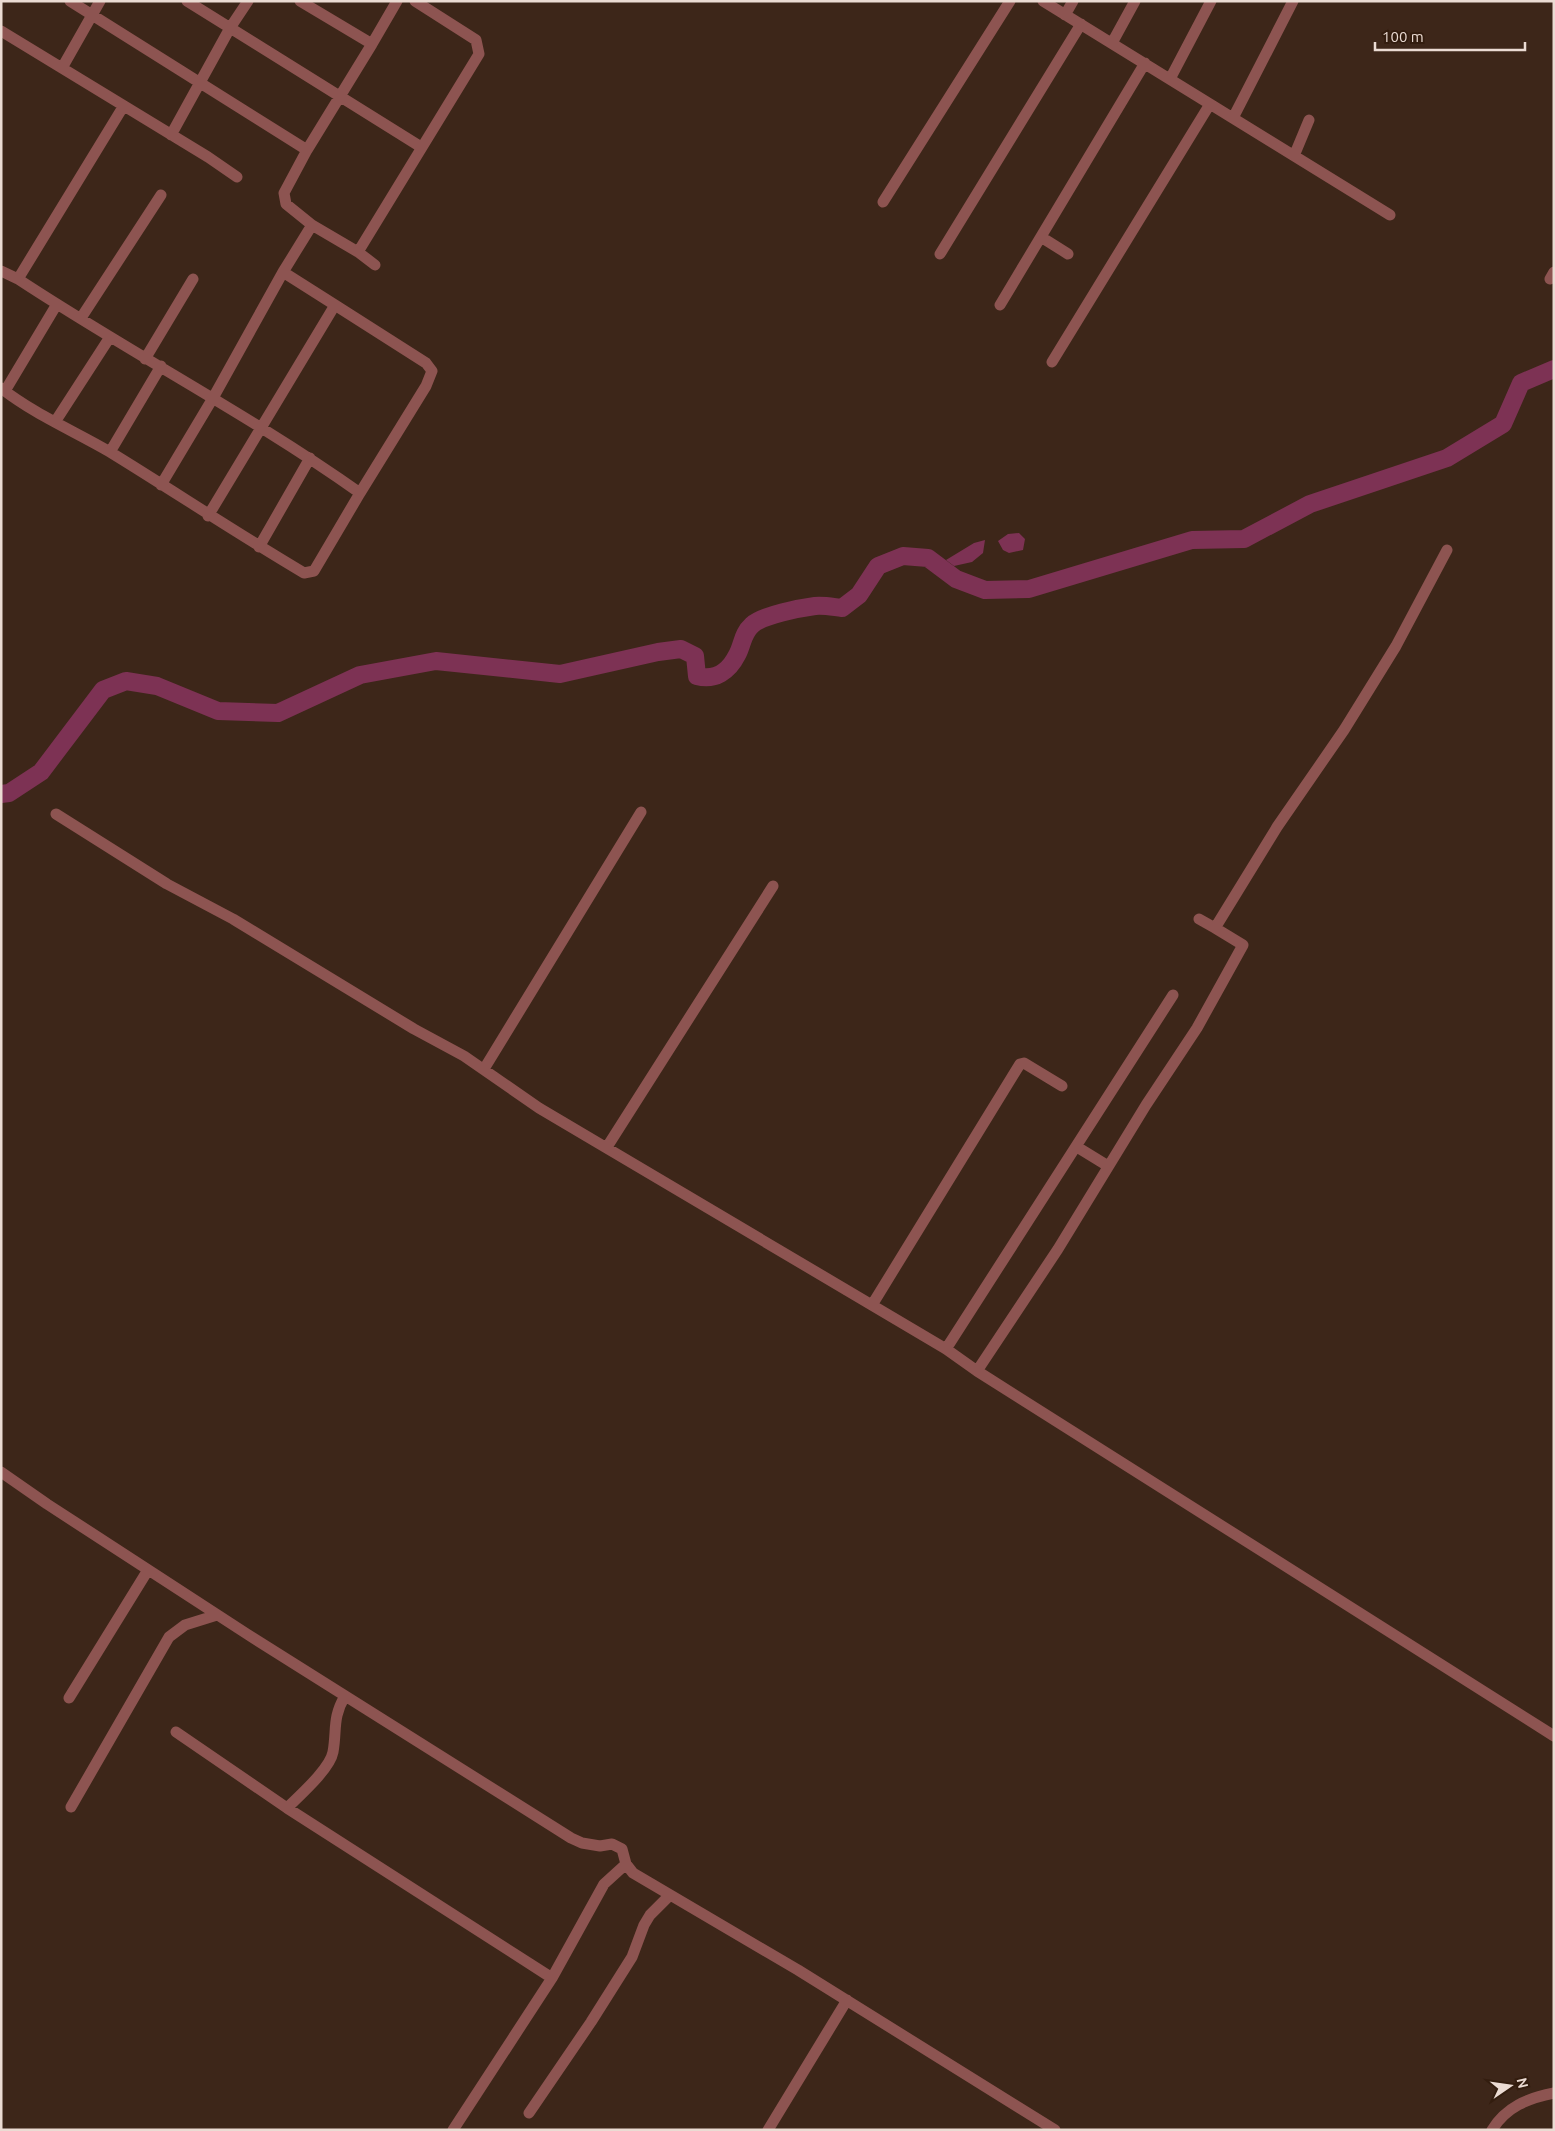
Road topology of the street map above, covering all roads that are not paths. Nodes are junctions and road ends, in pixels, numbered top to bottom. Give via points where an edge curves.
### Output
1 (70, 1) edge
2 (100, 1) edge
3 (188, 1) edge
4 (248, 1) edge
5 (300, 1) edge
6 (397, 1) edge
7 (415, 1) edge
8 (1010, 1) edge
9 (1043, 1) edge
10 (1073, 1) edge
11 (1135, 1) edge
12 (1211, 1) edge
13 (1293, 1) edge
14 (1065, 15) junction
15 (92, 16) junction
16 (1081, 24) junction
17 (230, 28) junction
18 (1, 31) edge
19 (1112, 43) junction
20 (372, 44) junction
21 (1145, 63) junction
22 (62, 68) junction
23 (1170, 79) junction
24 (200, 83) junction
25 (340, 97) junction
26 (1210, 104) junction
27 (123, 107) junction
28 (1233, 118) junction
29 (1309, 120) dead end
30 (170, 135) junction
31 (421, 148) junction
32 (307, 150) junction
33 (1294, 156) junction
34 (237, 177) dead end
35 (161, 196) dead end
36 (883, 202) dead end
37 (1390, 216) dead end
38 (312, 225) junction
39 (1041, 237) junction
40 (358, 252) junction
41 (940, 254) dead end
42 (1068, 254) dead end
43 (375, 265) dead end
44 (283, 272) junction
45 (3, 275) edge
46 (18, 279) junction
47 (193, 279) dead end
48 (57, 304) junction
49 (335, 305) junction
50 (1000, 306) dead end
51 (81, 318) junction
52 (110, 337) junction
53 (145, 358) junction
54 (1052, 362) dead end
55 (161, 366) junction
56 (3, 390) edge
57 (213, 398) junction
58 (56, 422) junction
59 (260, 428) junction
60 (110, 452) junction
61 (310, 458) junction
62 (161, 485) junction
63 (360, 493) junction
64 (208, 516) junction
65 (259, 547) junction
66 (1447, 550) dead end
67 (641, 812) dead end
68 (56, 814) dead end
69 (773, 886) dead end
70 (1199, 919) dead end
71 (1215, 928) junction
72 (1174, 995) dead end
73 (484, 1069) junction
74 (1062, 1086) dead end
75 (607, 1147) junction
76 (1077, 1147) junction
77 (1108, 1166) junction
78 (872, 1305) junction
79 (946, 1348) junction
80 (977, 1370) junction
81 (1, 1472) edge
82 (148, 1570) junction
83 (218, 1616) junction
84 (345, 1696) junction
85 (69, 1698) dead end
86 (176, 1732) dead end
87 (1554, 1736) edge
88 (71, 1807) dead end
89 (287, 1808) junction
90 (626, 1864) junction
91 (670, 1895) junction
92 (552, 1978) junction
93 (847, 2000) junction
94 (1554, 2094) edge
95 (529, 2113) dead end
96 (453, 2130) edge
97 (768, 2130) edge
98 (1055, 2130) edge
99 (1492, 2130) edge

1 - 15 street
2 - 15 street
3 - 17 street
4 - 17 street
5 - 20 street
6 - 20 street
7 - 31 street via 476,40 479,46 479,54
8 - 36 street
9 - 14 street
10 - 14 street
11 - 19 street
12 - 23 street
13 - 28 street
14 - 16 street
15 - 22 street
15 - 24 street
16 - 19 street
16 - 41 street
17 - 24 street
17 - 25 street
18 - 22 street
19 - 21 street
20 - 25 street
21 - 23 street
21 - 39 street
22 - 27 street
23 - 26 street
24 - 30 street
24 - 32 street
25 - 31 street
25 - 32 street
26 - 28 street
26 - 54 street
27 - 30 street
27 - 46 street
28 - 33 street
29 - 33 street
30 - 34 street
31 - 40 street
32 - 38 street via 284,197 286,204
33 - 37 street
35 - 51 street
38 - 40 street
38 - 44 street
39 - 42 street
39 - 50 street
40 - 43 street
44 - 49 street
44 - 57 street
45 - 46 street
46 - 48 street
47 - 53 street
48 - 51 street
48 - 56 street
49 - 59 street
49 - 63 street via 426,363 432,371
51 - 52 street
52 - 53 street
52 - 58 street
53 - 55 street
55 - 57 street
55 - 60 street
56 - 58 street
57 - 59 street
57 - 62 street
58 - 60 street
59 - 61 street
59 - 64 street
60 - 62 street
61 - 63 street
61 - 65 street
62 - 64 street
63 - 65 street via 310,574
64 - 65 street
66 - 71 street via 1396,646
67 - 73 street
68 - 73 street via 167,884 233,919
69 - 75 street
70 - 71 street
71 - 77 street via 1243,945 1197,1028
72 - 76 street
73 - 75 street via 526,1100
74 - 78 street via 1024,1063 1020,1064
75 - 78 street
76 - 77 street
76 - 79 street
77 - 80 street via 1058,1249
78 - 79 street
79 - 80 street
80 - 87 street
81 - 82 street
82 - 83 street
82 - 85 street
83 - 84 street
83 - 88 street via 185,1624 169,1637
84 - 89 street via 334,1724 332,1758
84 - 90 street via 571,1838 582,1844 617,1845 622,1849
86 - 89 street
89 - 92 street
90 - 91 street via 634,1873
90 - 92 street via 604,1884
91 - 93 street
91 - 95 street via 650,1915 632,1957
92 - 96 street
93 - 97 street
93 - 98 street
94 - 99 street via 1511,2108 1498,2119

